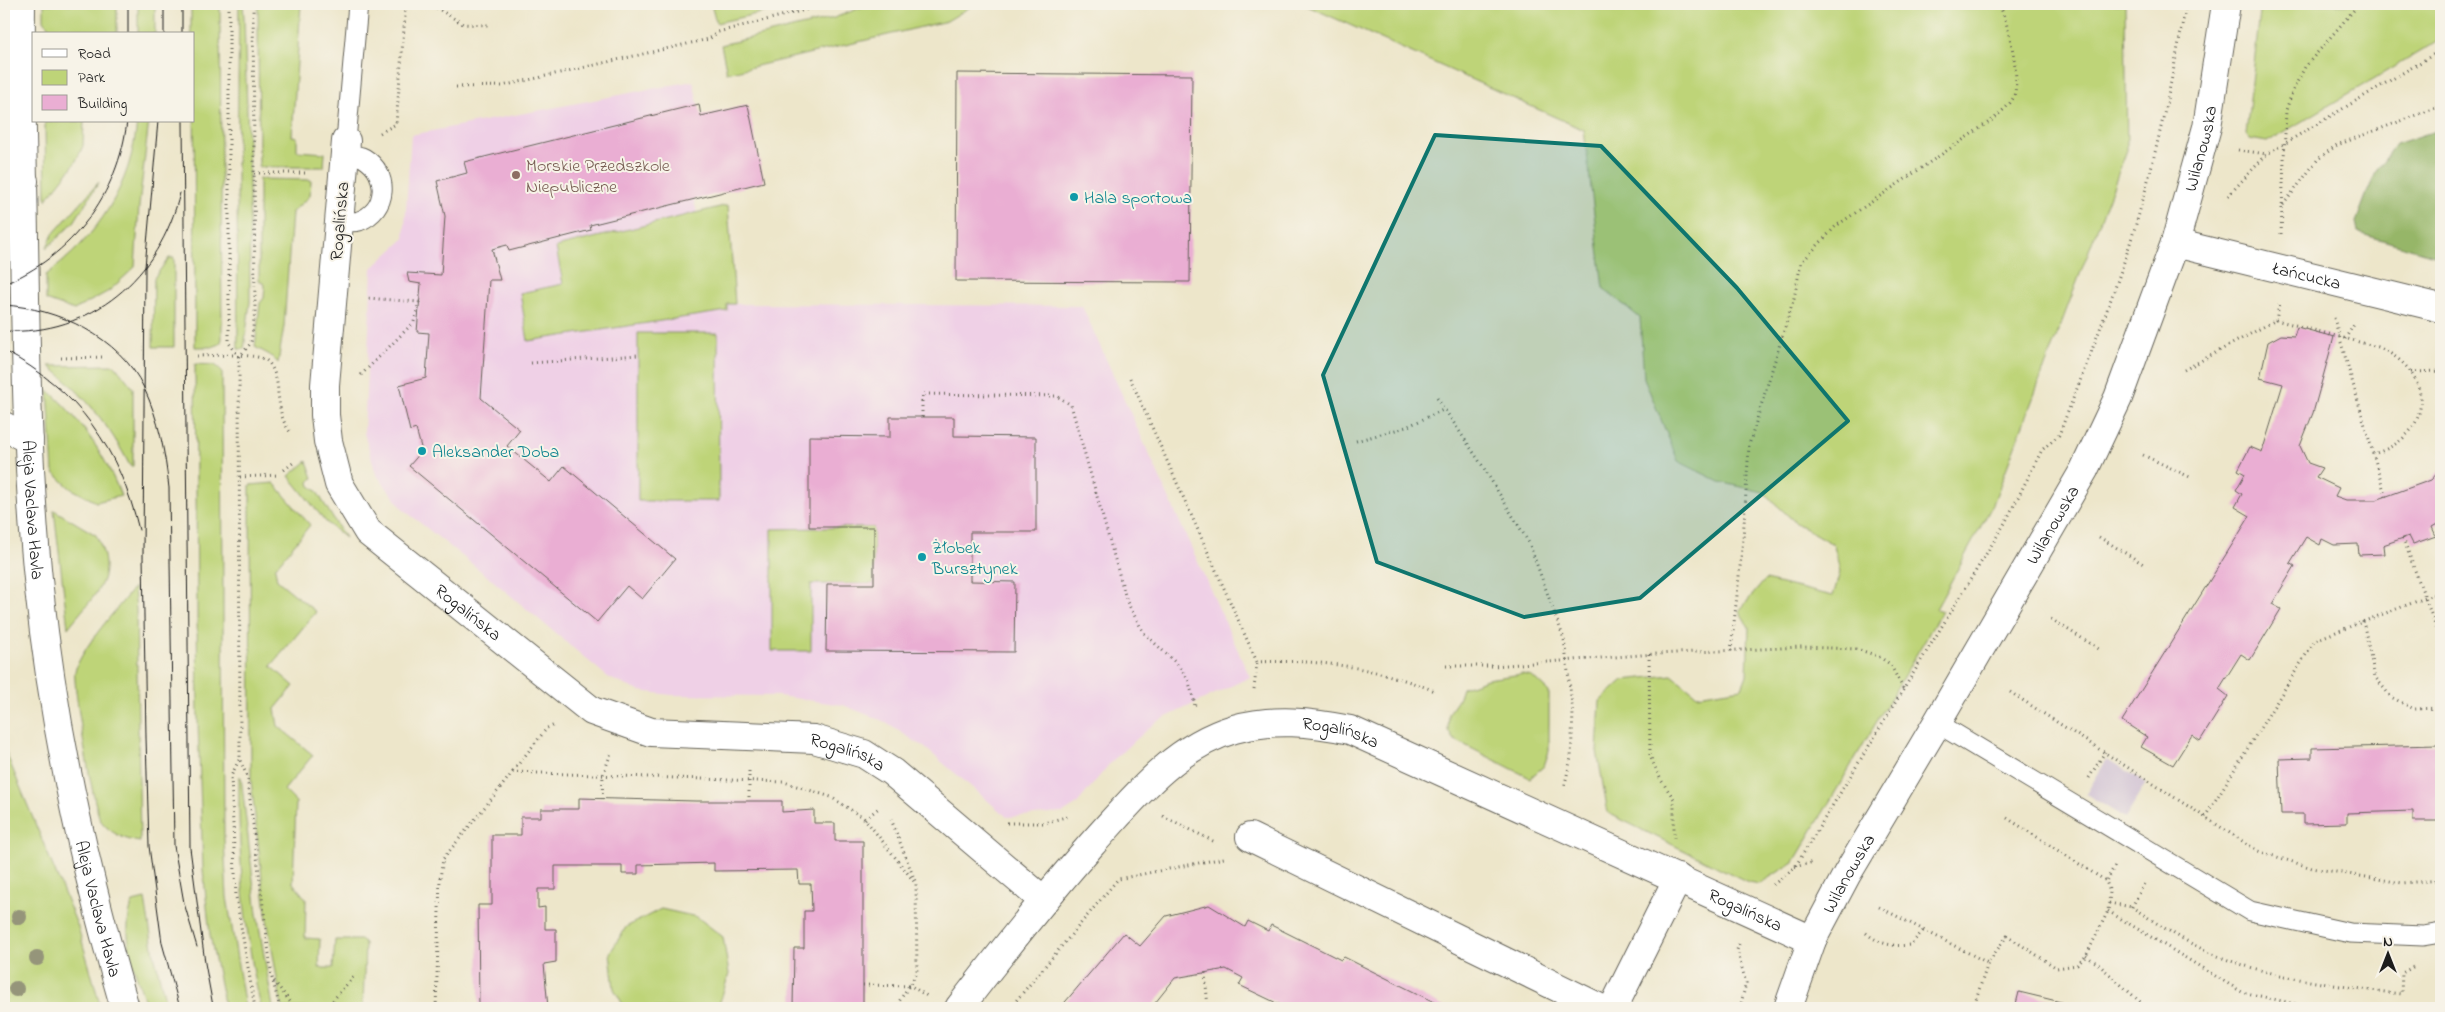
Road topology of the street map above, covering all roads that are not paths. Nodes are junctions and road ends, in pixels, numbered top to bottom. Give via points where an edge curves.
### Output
1 (21, 4) edge
2 (358, 4) edge
3 (2226, 4) edge
4 (12, 32) edge
5 (353, 152) junction
6 (14, 187) edge
7 (340, 221) junction
8 (2175, 243) junction
9 (2441, 308) edge
10 (4, 426) edge
11 (29, 440) junction
12 (1937, 723) junction
13 (1250, 836) dead end
14 (1678, 878) junction
15 (1043, 900) junction
16 (2441, 933) edge
17 (1812, 940) junction
18 (125, 1008) edge
19 (958, 1008) edge
20 (1600, 1008) edge
21 (1613, 1008) edge
22 (1788, 1008) edge

1 - 4 street, Aleja Vaclava Havla
2 - 5 lane, Rogalińska
3 - 8 street, Wilanowska via 2207,127
4 - 6 street, Aleja Vaclava Havla
5 - 7 street, Rogalińska
5 - 7 lane via 376,167 383,182 382,200 372,214 357,222
6 - 11 street, Aleja Vaclava Havla
7 - 15 street, Rogalińska via 324,415 339,484 368,532 592,711 651,732 814,739 864,754 892,772
8 - 9 street, Łańcucka
8 - 12 street, Wilanowska via 2118,398 2084,470
10 - 11 street
11 - 18 street, Aleja Vaclava Havla via 39,592 53,692 78,829
12 - 16 lane via 2250,911 2350,932 2423,936
12 - 17 street, Wilanowska via 1846,874
13 - 20 street
14 - 15 street, Rogalińska via 1350,730 1316,723 1272,723 1234,729 1206,740 1174,760 1145,785
14 - 17 street, Rogalińska
14 - 21 street
15 - 19 street, Rogalińska
17 - 22 street, Wilanowska

